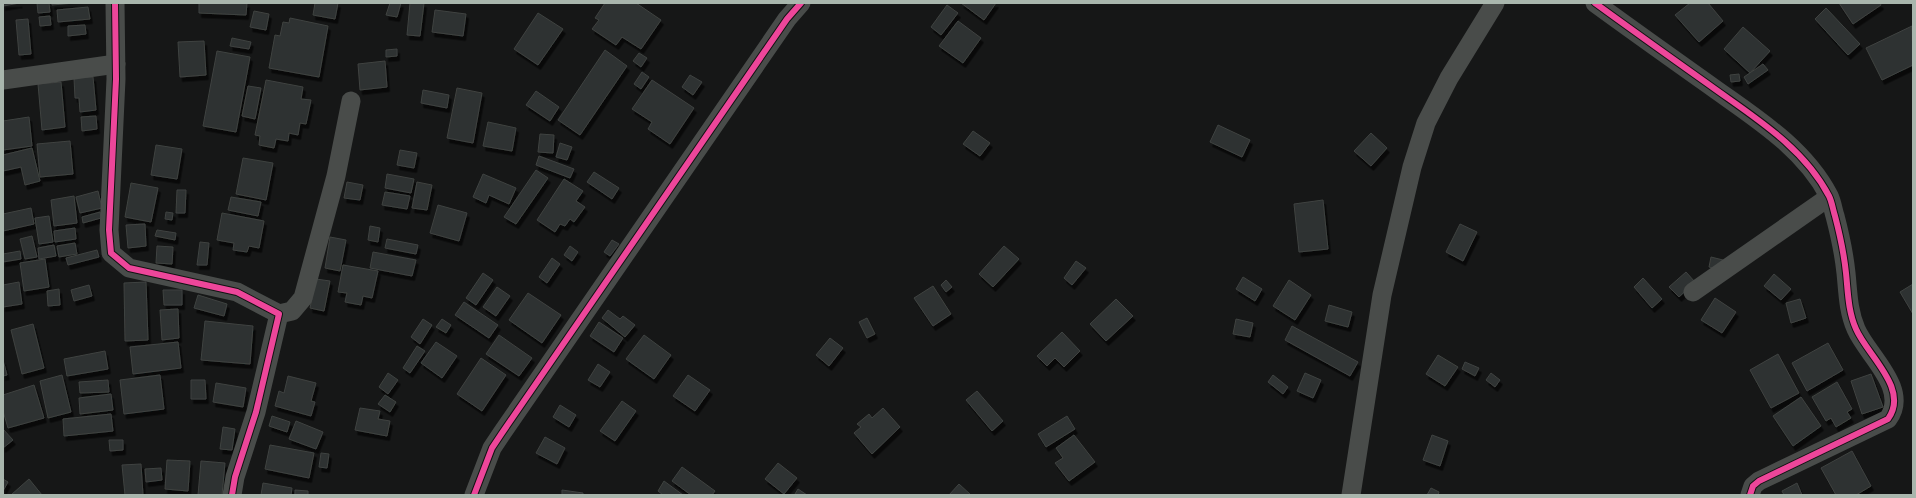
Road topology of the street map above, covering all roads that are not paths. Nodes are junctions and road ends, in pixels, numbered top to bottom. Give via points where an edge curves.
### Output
1 (115, 3) edge
2 (800, 3) edge
3 (1495, 3) edge
4 (1595, 3) edge
5 (116, 64) junction
6 (3, 80) edge
7 (351, 102) dead end
8 (1829, 197) junction
9 (1693, 292) dead end
10 (279, 314) junction
11 (232, 495) edge
12 (474, 495) edge
13 (1351, 495) edge
14 (1750, 495) edge

1 - 5 street
2 - 12 street via 502,433 490,453
3 - 13 street via 1449,78 1426,123 1412,167 1382,295
4 - 8 street via 1770,129 1798,153
5 - 6 street
5 - 10 street via 109,230 111,253 129,268 237,292
7 - 10 street via 336,176 303,298 292,311
8 - 9 street
8 - 14 street via 1844,253 1851,319 1857,332 1881,365 1893,391 1896,403 1894,411 1888,419 1878,425 1759,481 1753,486
10 - 11 street via 256,412 235,477

